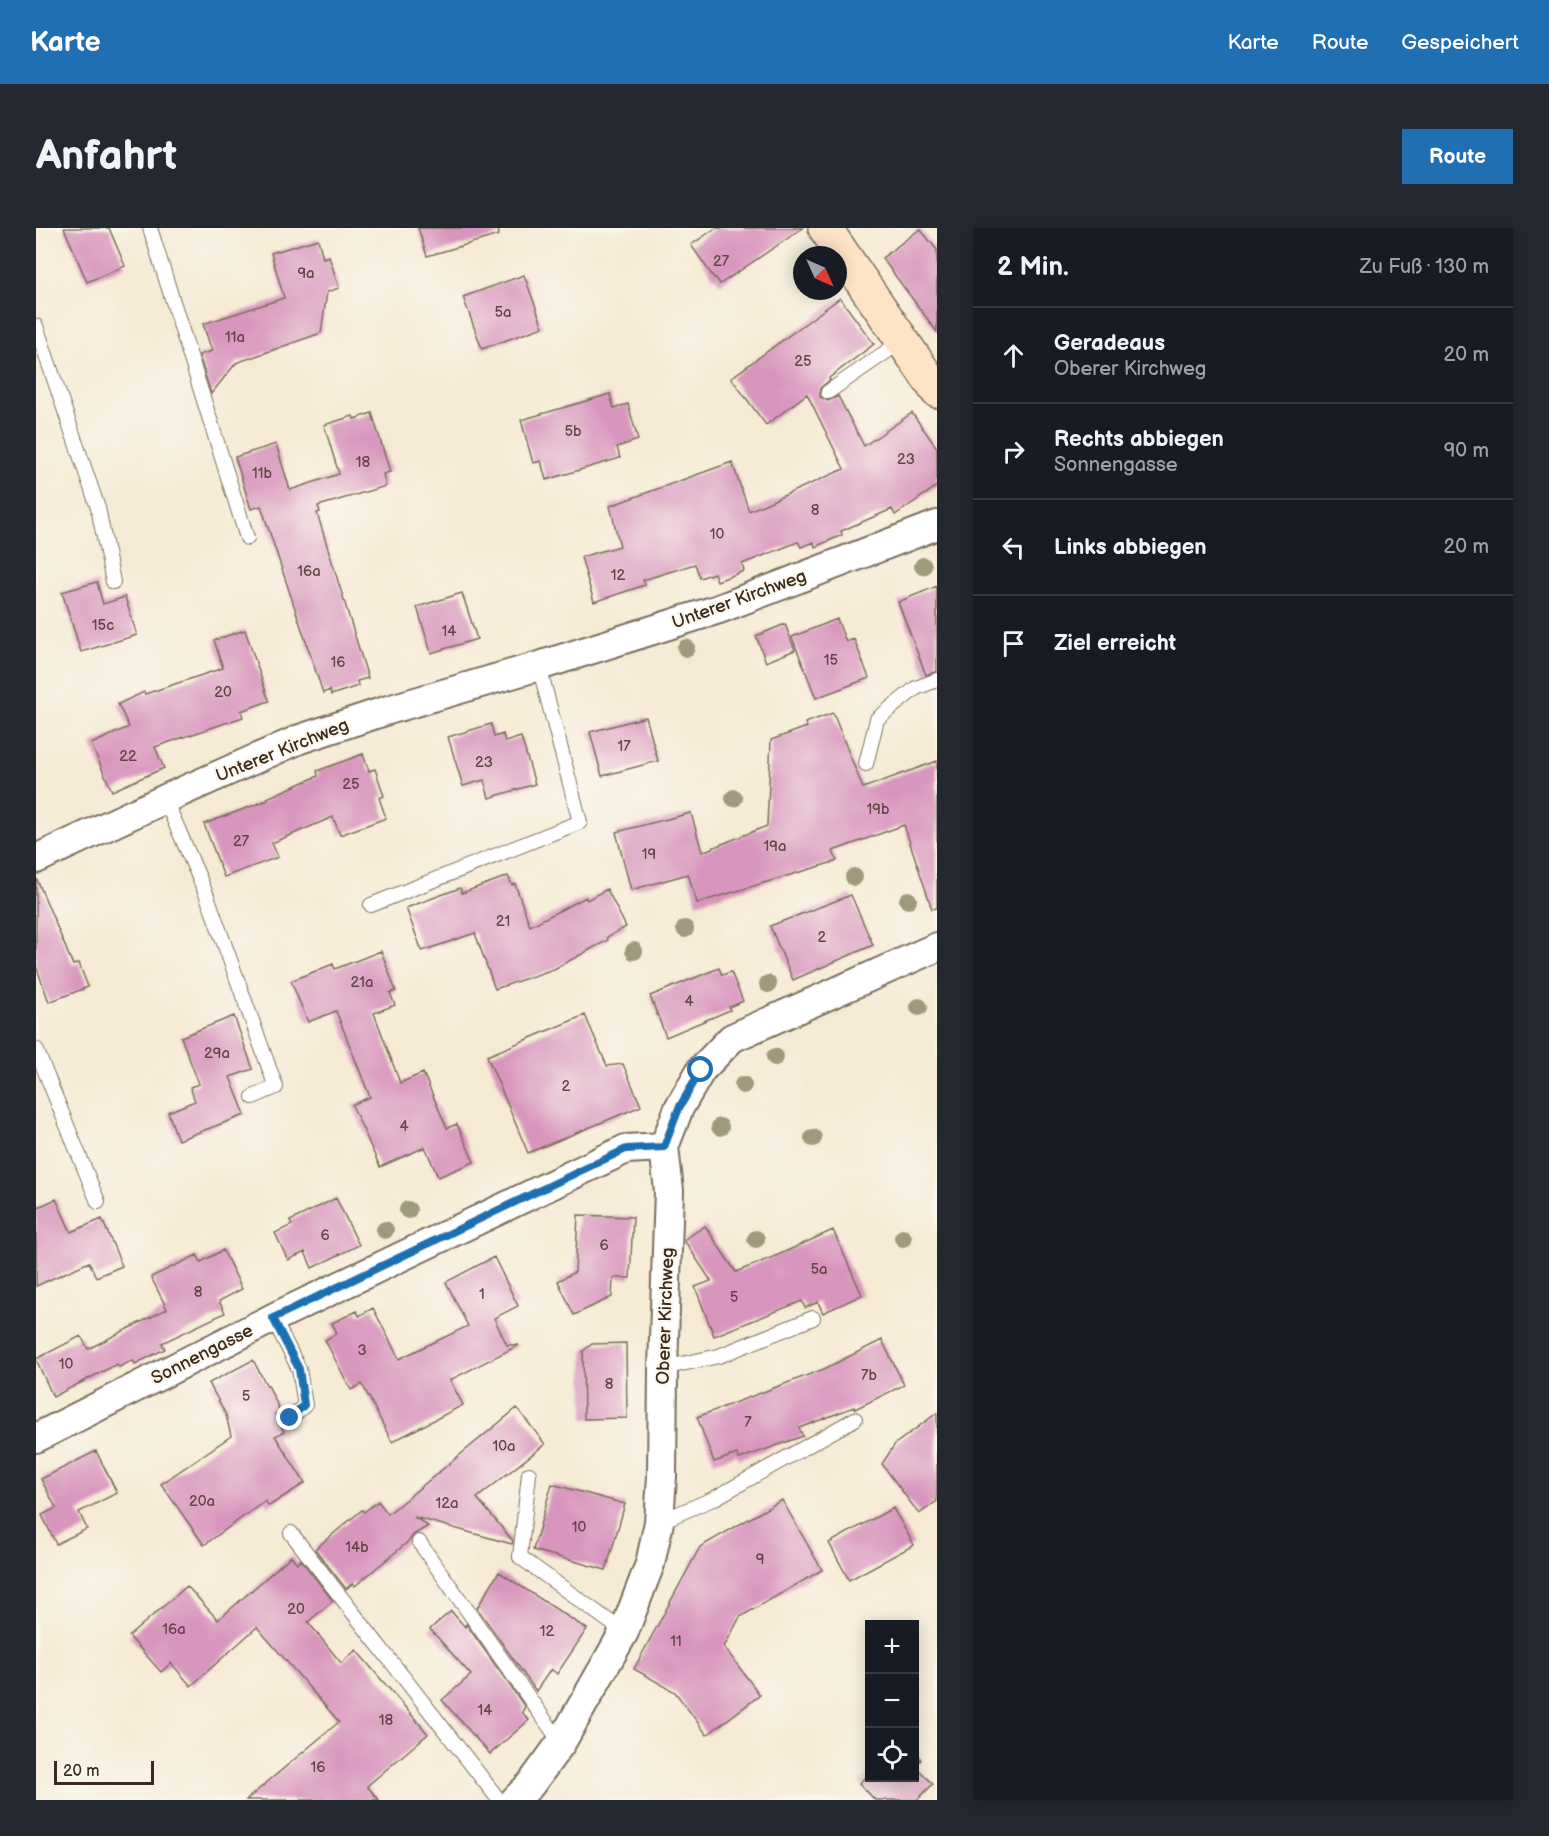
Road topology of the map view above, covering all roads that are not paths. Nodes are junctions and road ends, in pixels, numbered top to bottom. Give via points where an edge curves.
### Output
1 (150, 228) edge
2 (825, 228) edge
3 (36, 326) edge
4 (902, 341) junction
5 (937, 391) edge
6 (828, 392) dead end
7 (937, 525) edge
8 (247, 537) dead end
9 (113, 582) dead end
10 (539, 666) junction
11 (937, 680) edge
12 (866, 764) dead end
13 (165, 799) junction
14 (36, 859) edge
15 (371, 905) dead end
16 (937, 947) edge
17 (36, 1049) edge
18 (253, 1097) dead end
19 (664, 1147) junction
20 (98, 1202) dead end
21 (273, 1318) junction
22 (813, 1318) dead end
23 (663, 1368) junction
24 (290, 1418) dead end
25 (855, 1419) dead end
26 (36, 1438) edge
27 (529, 1474) dead end
28 (659, 1522) junction
29 (291, 1533) dead end
30 (419, 1542) dead end
31 (624, 1632) junction
32 (561, 1743) junction
33 (499, 1800) edge
34 (516, 1800) edge

1 - 8 lane
2 - 4 street
3 - 9 lane via 99,508
4 - 5 street
4 - 6 lane
7 - 10 street, Unterer Kirchweg via 719,609
10 - 13 street, Unterer Kirchweg via 300,740
10 - 15 lane via 580,822
11 - 12 lane via 916,688 877,719
13 - 14 street, Unterer Kirchweg
13 - 18 lane via 207,896 276,1087
16 - 19 street, Oberer Kirchweg via 732,1038 701,1070 679,1108
17 - 20 lane
19 - 21 street, Sonnengasse via 626,1149
19 - 23 street, Oberer Kirchweg via 669,1191
21 - 24 lane via 299,1369 304,1405
21 - 26 street, Sonnengasse
22 - 23 lane via 719,1356
23 - 28 street, Oberer Kirchweg
25 - 28 lane via 715,1498
27 - 31 lane via 520,1557
28 - 31 street, Oberer Kirchweg via 650,1564
29 - 33 lane
30 - 32 lane
31 - 32 street, Oberer Kirchweg
32 - 34 street, Oberer Kirchweg

